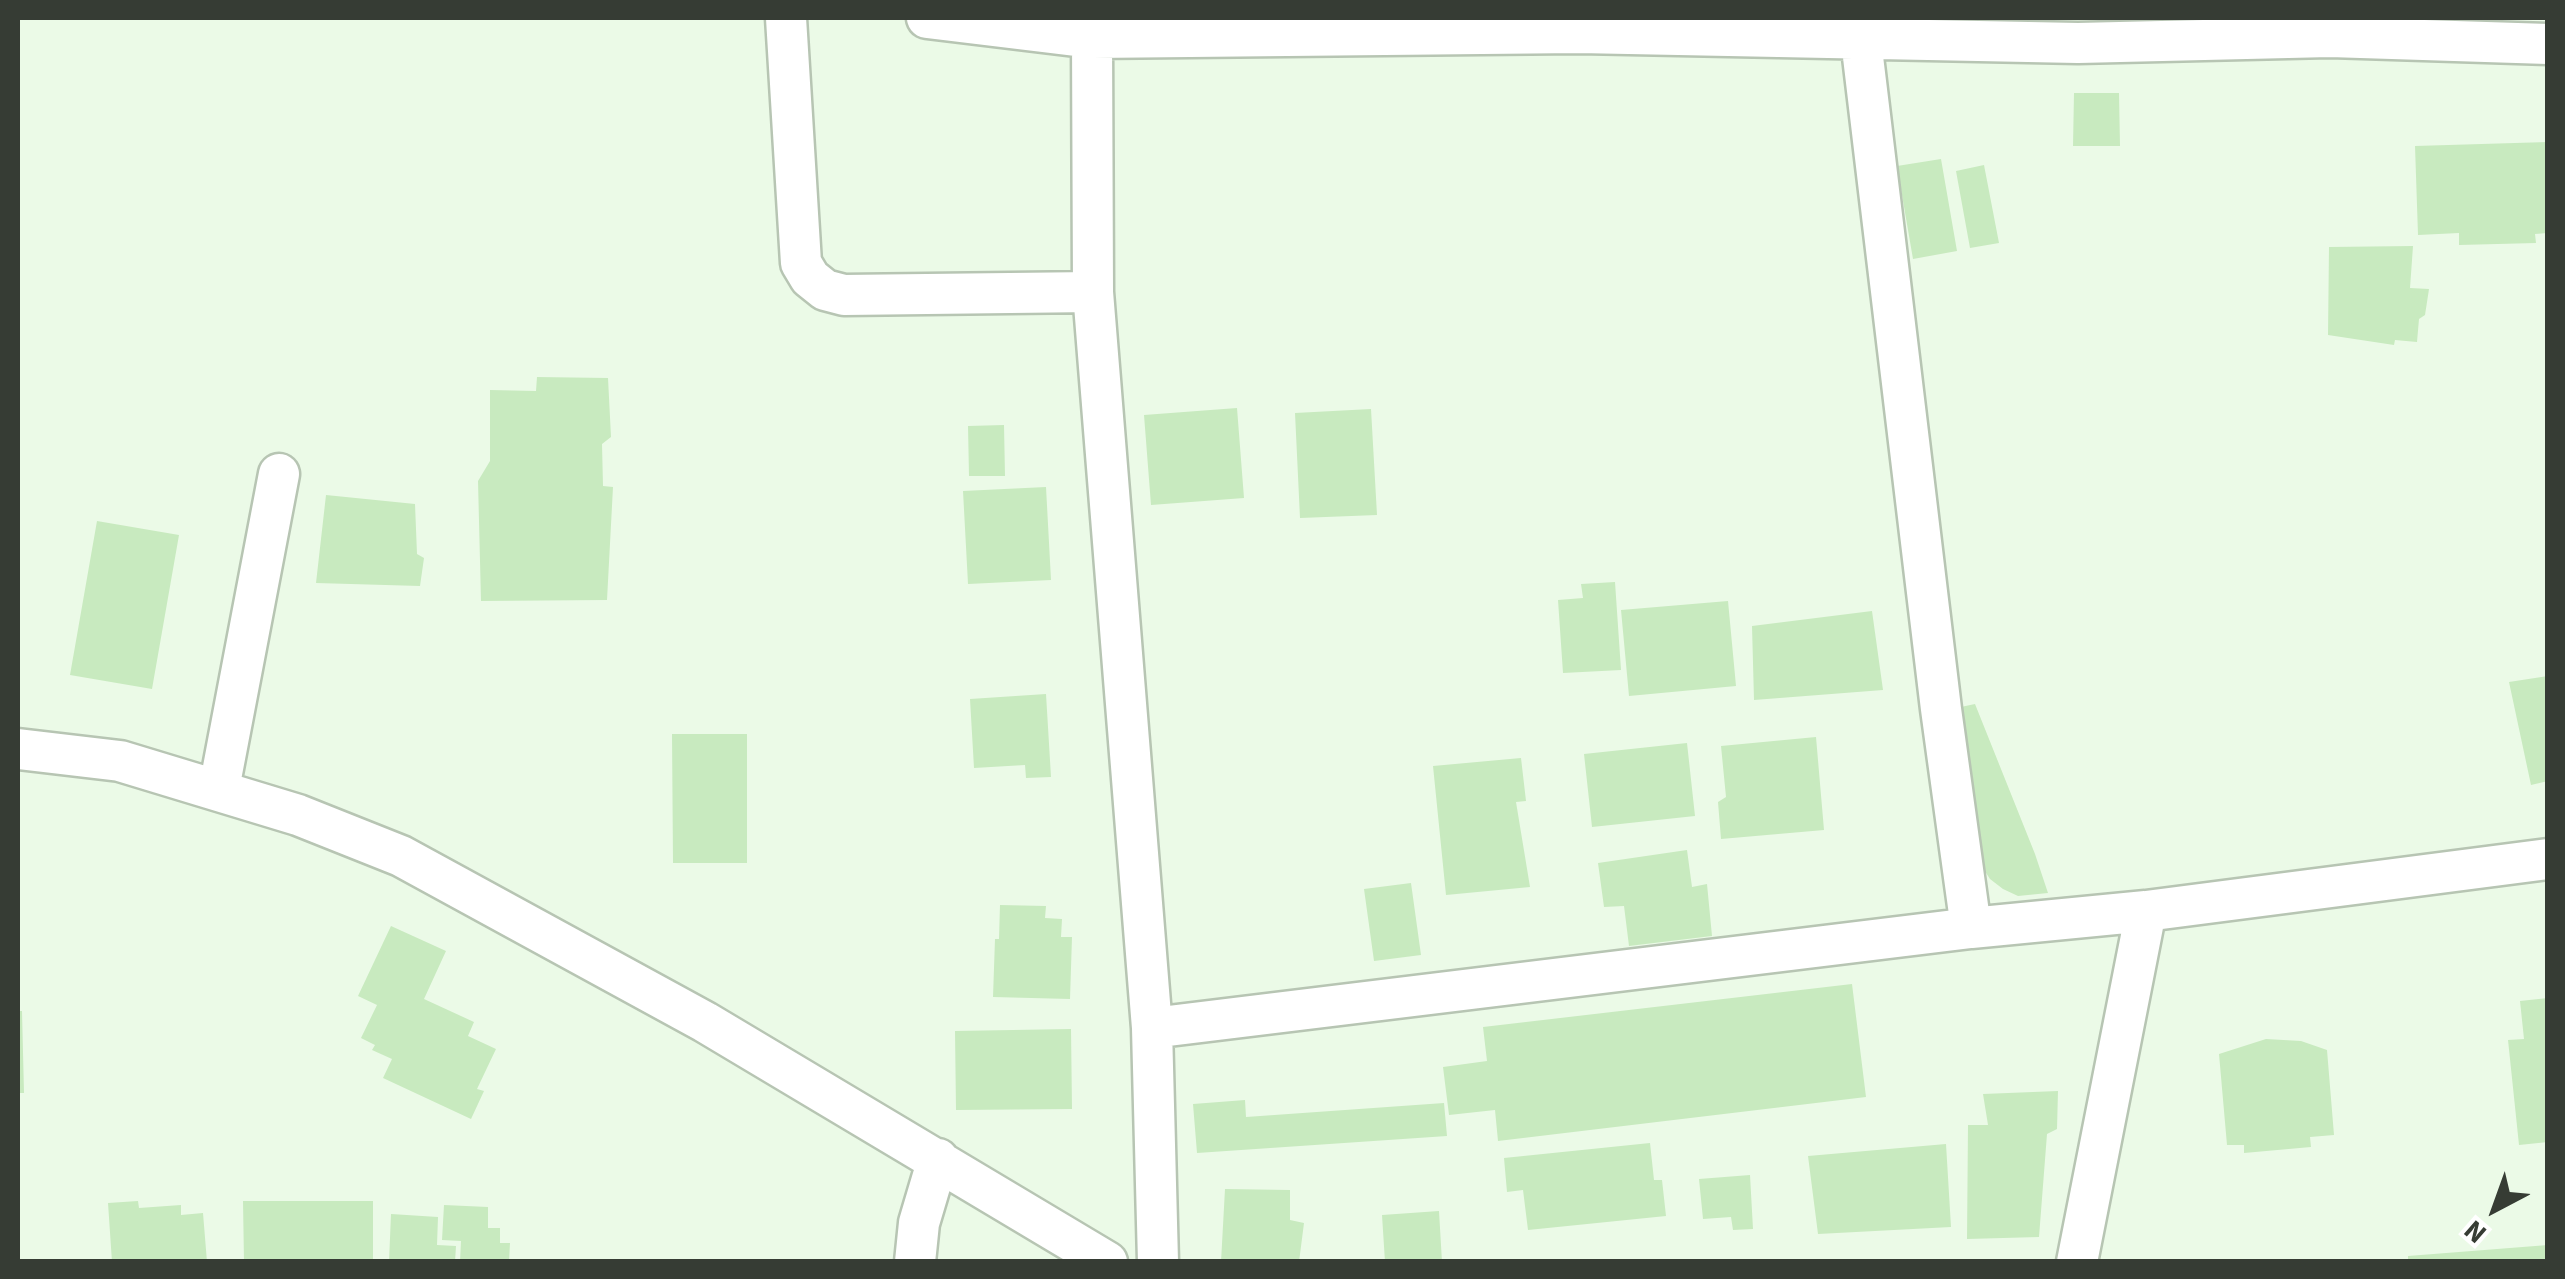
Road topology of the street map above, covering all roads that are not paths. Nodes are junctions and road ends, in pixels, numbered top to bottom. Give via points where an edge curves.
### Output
1 (786, 18) edge
2 (927, 18) edge
3 (1574, 26) edge
4 (2330, 28) edge
5 (1092, 38) junction
6 (1861, 40) junction
7 (2548, 44) edge
8 (1093, 292) junction
9 (279, 474) dead end
10 (18, 749) edge
11 (219, 789) junction
12 (2548, 860) edge
13 (2146, 910) junction
14 (1970, 928) junction
15 (1152, 1028) junction
16 (938, 1159) junction
17 (914, 1262) edge
18 (1107, 1262) edge
19 (1158, 1262) edge
20 (2077, 1262) edge

1 - 8 street via 801,262 810,278 844,295
2 - 5 street
3 - 5 street
3 - 6 street
4 - 6 street via 2078,43
4 - 7 street
5 - 8 street
6 - 14 street
8 - 15 street
9 - 11 street
10 - 11 street via 120,761
11 - 16 street via 400,856 705,1022
12 - 13 street
13 - 14 street
13 - 20 street
14 - 15 street
15 - 19 street
16 - 17 street
16 - 18 street

